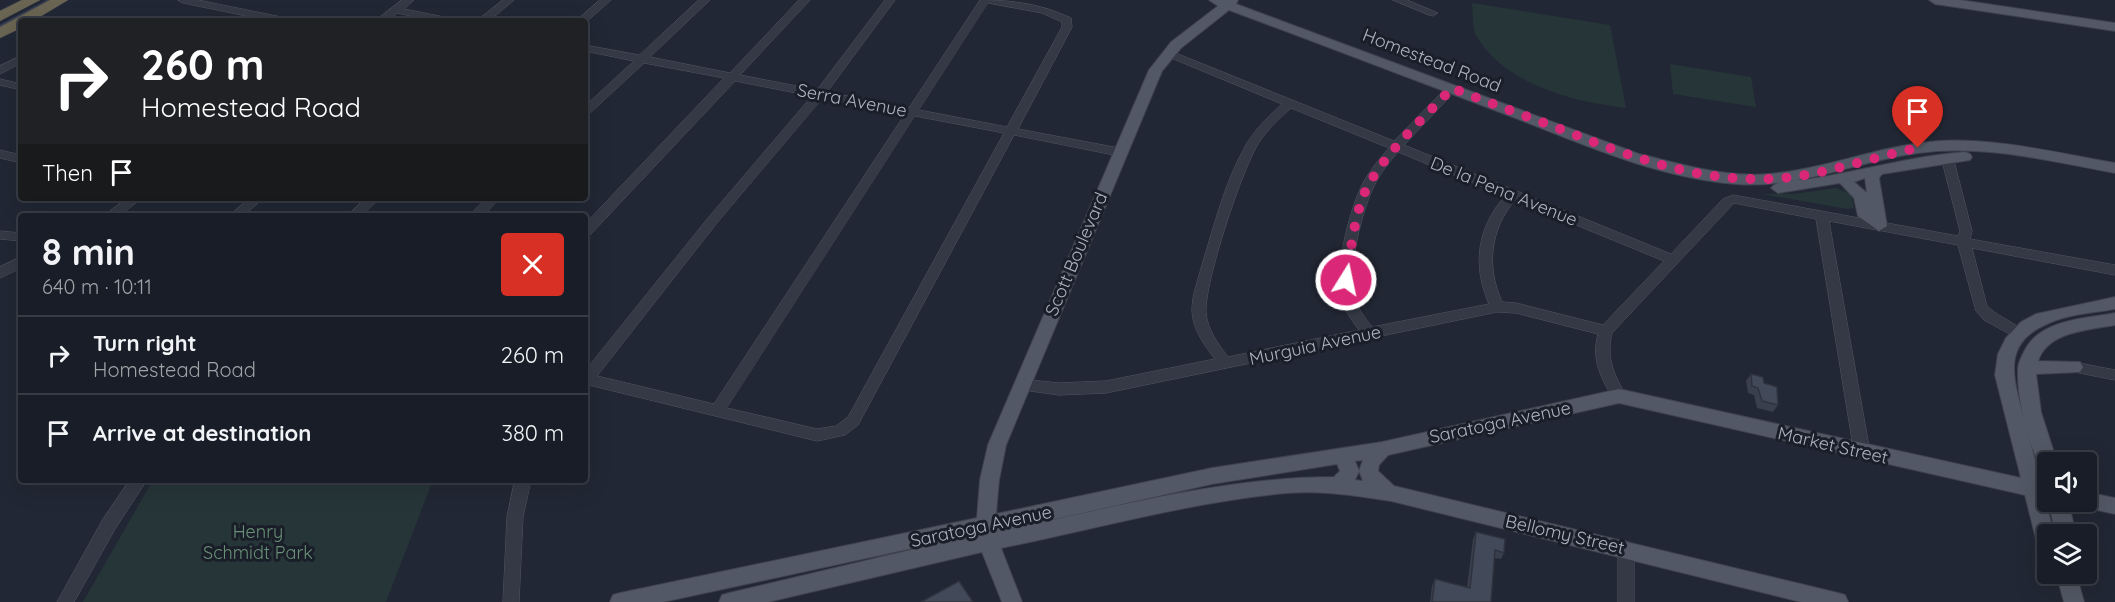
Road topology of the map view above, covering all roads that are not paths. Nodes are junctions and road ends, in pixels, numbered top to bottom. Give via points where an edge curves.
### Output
1 (33, 0) edge
2 (61, 0) edge
3 (183, 0) edge
4 (409, 0) edge
5 (509, 0) edge
6 (606, 0) edge
7 (705, 0) edge
8 (806, 0) edge
9 (890, 0) edge
10 (986, 0) edge
11 (1398, 0) edge
12 (1935, 0) edge
13 (1225, 1) edge
14 (1048, 5) edge
15 (395, 10) junction
16 (1433, 13) dead end
17 (0, 17) edge
18 (28, 18) edge
19 (271, 18) edge
20 (384, 18) edge
21 (434, 18) edge
22 (486, 18) edge
23 (585, 18) edge
24 (18, 23) edge
25 (2115, 27) edge
26 (0, 33) edge
27 (588, 49) edge
28 (1168, 53) junction
29 (641, 59) junction
30 (18, 61) edge
31 (0, 71) edge
32 (732, 76) junction
33 (0, 82) edge
34 (18, 86) edge
35 (1452, 88) junction
36 (820, 94) junction
37 (1289, 103) junction
38 (588, 109) edge
39 (913, 111) junction
40 (1011, 131) junction
41 (1396, 147) junction
42 (1119, 152) junction
43 (0, 154) edge
44 (1947, 157) junction
45 (18, 158) edge
46 (1635, 158) junction
47 (1835, 168) junction
48 (2115, 168) edge
49 (1876, 171) junction
50 (2115, 177) edge
51 (1847, 179) junction
52 (1513, 195) junction
53 (1875, 198) junction
54 (132, 201) edge
55 (254, 201) edge
56 (370, 201) edge
57 (491, 201) edge
58 (114, 213) edge
59 (239, 213) edge
60 (356, 213) edge
61 (479, 213) edge
62 (1822, 215) junction
63 (1879, 226) junction
64 (588, 229) edge
65 (0, 235) edge
66 (18, 237) edge
67 (1963, 240) junction
68 (1673, 261) junction
69 (18, 264) edge
70 (2115, 270) edge
71 (0, 273) edge
72 (2115, 303) edge
73 (1497, 307) junction
74 (2115, 319) edge
75 (1606, 331) junction
76 (2017, 333) junction
77 (1370, 334) junction
78 (1226, 364) junction
79 (2074, 367) joint
80 (2026, 368) junction
81 (2115, 375) edge
82 (588, 377) edge
83 (588, 380) edge
84 (1021, 386) junction
85 (1619, 396) junction
86 (717, 411) junction
87 (1382, 448) junction
88 (1862, 452) junction
89 (2045, 452) edge
90 (1342, 455) junction
91 (2037, 480) edge
92 (136, 483) edge
93 (522, 483) edge
94 (1288, 485) joint
95 (1339, 485) junction
96 (2037, 489) edge
97 (1391, 492) junction
98 (2097, 503) edge
99 (2115, 507) edge
100 (988, 533) junction
101 (1626, 548) junction
102 (2069, 584) edge
103 (1788, 595) edge
104 (65, 602) edge
105 (511, 602) edge
106 (621, 602) edge
107 (729, 602) edge
108 (1012, 602) edge
109 (1626, 602) edge
110 (1838, 602) edge
111 (2074, 602) edge

1 - 17 highway
2 - 18 highway
3 - 19 street
4 - 15 street
5 - 22 street
6 - 23 street
7 - 29 street
8 - 32 street
9 - 36 street
10 - 14 street
10 - 39 street
11 - 16 street
12 - 25 main road
13 - 28 main road, Scott Boulevard
13 - 35 main road, Homestead Road
14 - 40 street via 1066,20 1067,27
15 - 20 street
15 - 21 street
24 - 26 highway
27 - 29 street, Serra Avenue
28 - 37 street, De la Pena Avenue
28 - 42 main road, Scott Boulevard via 1156,70
29 - 32 street, Serra Avenue
29 - 38 street
30 - 31 street
32 - 36 street, Serra Avenue
32 - 64 street
33 - 34 street
35 - 41 street
35 - 46 main road, Homestead Road
36 - 39 street, Serra Avenue
36 - 82 street via 712,221
37 - 41 street, De la Pena Avenue
37 - 78 street via 1263,130 1245,157 1200,295 1202,325
39 - 40 street, Serra Avenue
39 - 86 street
40 - 42 street, Serra Avenue
40 - 86 street via 853,421 840,430 816,435
41 - 52 street, De la Pena Avenue
41 - 77 street via 1369,183 1355,226 1346,280 1351,307
42 - 84 main road, Scott Boulevard
43 - 45 street
44 - 49 main road, Homestead Road
44 - 50 main road, Homestead Road via 2005,159
44 - 67 street via 1965,231
46 - 47 main road, Homestead Road via 1729,178 1768,179
46 - 51 main road, Homestead Road via 1674,174 1746,187 1809,186
47 - 48 main road, Homestead Road via 1918,148 1966,146
47 - 51 main road
49 - 51 main road, Homestead Road
49 - 53 main road via 1872,178
51 - 53 main road
51 - 63 main road via 1861,196 1863,212
52 - 68 street, De la Pena Avenue
52 - 73 street via 1490,228 1483,268
53 - 63 main road
54 - 58 street
55 - 59 street
56 - 60 street
57 - 61 street
62 - 63 street
62 - 68 street via 1733,199
62 - 88 street
63 - 67 street
65 - 66 street
67 - 70 street
67 - 76 street via 1982,308
68 - 75 street
69 - 71 street
72 - 76 main road via 2044,317
73 - 75 street, Murguia Avenue via 1516,308
73 - 77 street, Murguia Avenue
74 - 80 main road via 2049,335 2031,352
75 - 85 street via 1601,364
76 - 91 main road via 2005,355 2004,375
77 - 78 street, Murguia Avenue
78 - 84 street, Murguia Avenue via 1106,387
79 - 80 main road
79 - 81 street
80 - 89 main road
83 - 86 street
84 - 100 main road, Scott Boulevard via 990,471
85 - 87 main road, Saratoga Avenue
85 - 88 main road, Market Street
87 - 90 main road, Saratoga Avenue
87 - 97 main road via 1370,460 1369,472 1380,487
88 - 96 main road, Market Street
90 - 95 main road via 1350,475
90 - 100 main road, Saratoga Avenue via 1212,476
92 - 104 street
93 - 105 street via 515,517
94 - 95 main road, Bellomy Street
94 - 100 main road, Saratoga Avenue
95 - 97 main road, Bellomy Street
97 - 101 main road, Bellomy Street
98 - 99 main road
100 - 106 main road, Saratoga Avenue
100 - 107 main road, Saratoga Avenue
100 - 108 main road
101 - 103 main road, Bellomy Street
101 - 109 street
102 - 111 main road
103 - 110 main road, Bellomy Street

